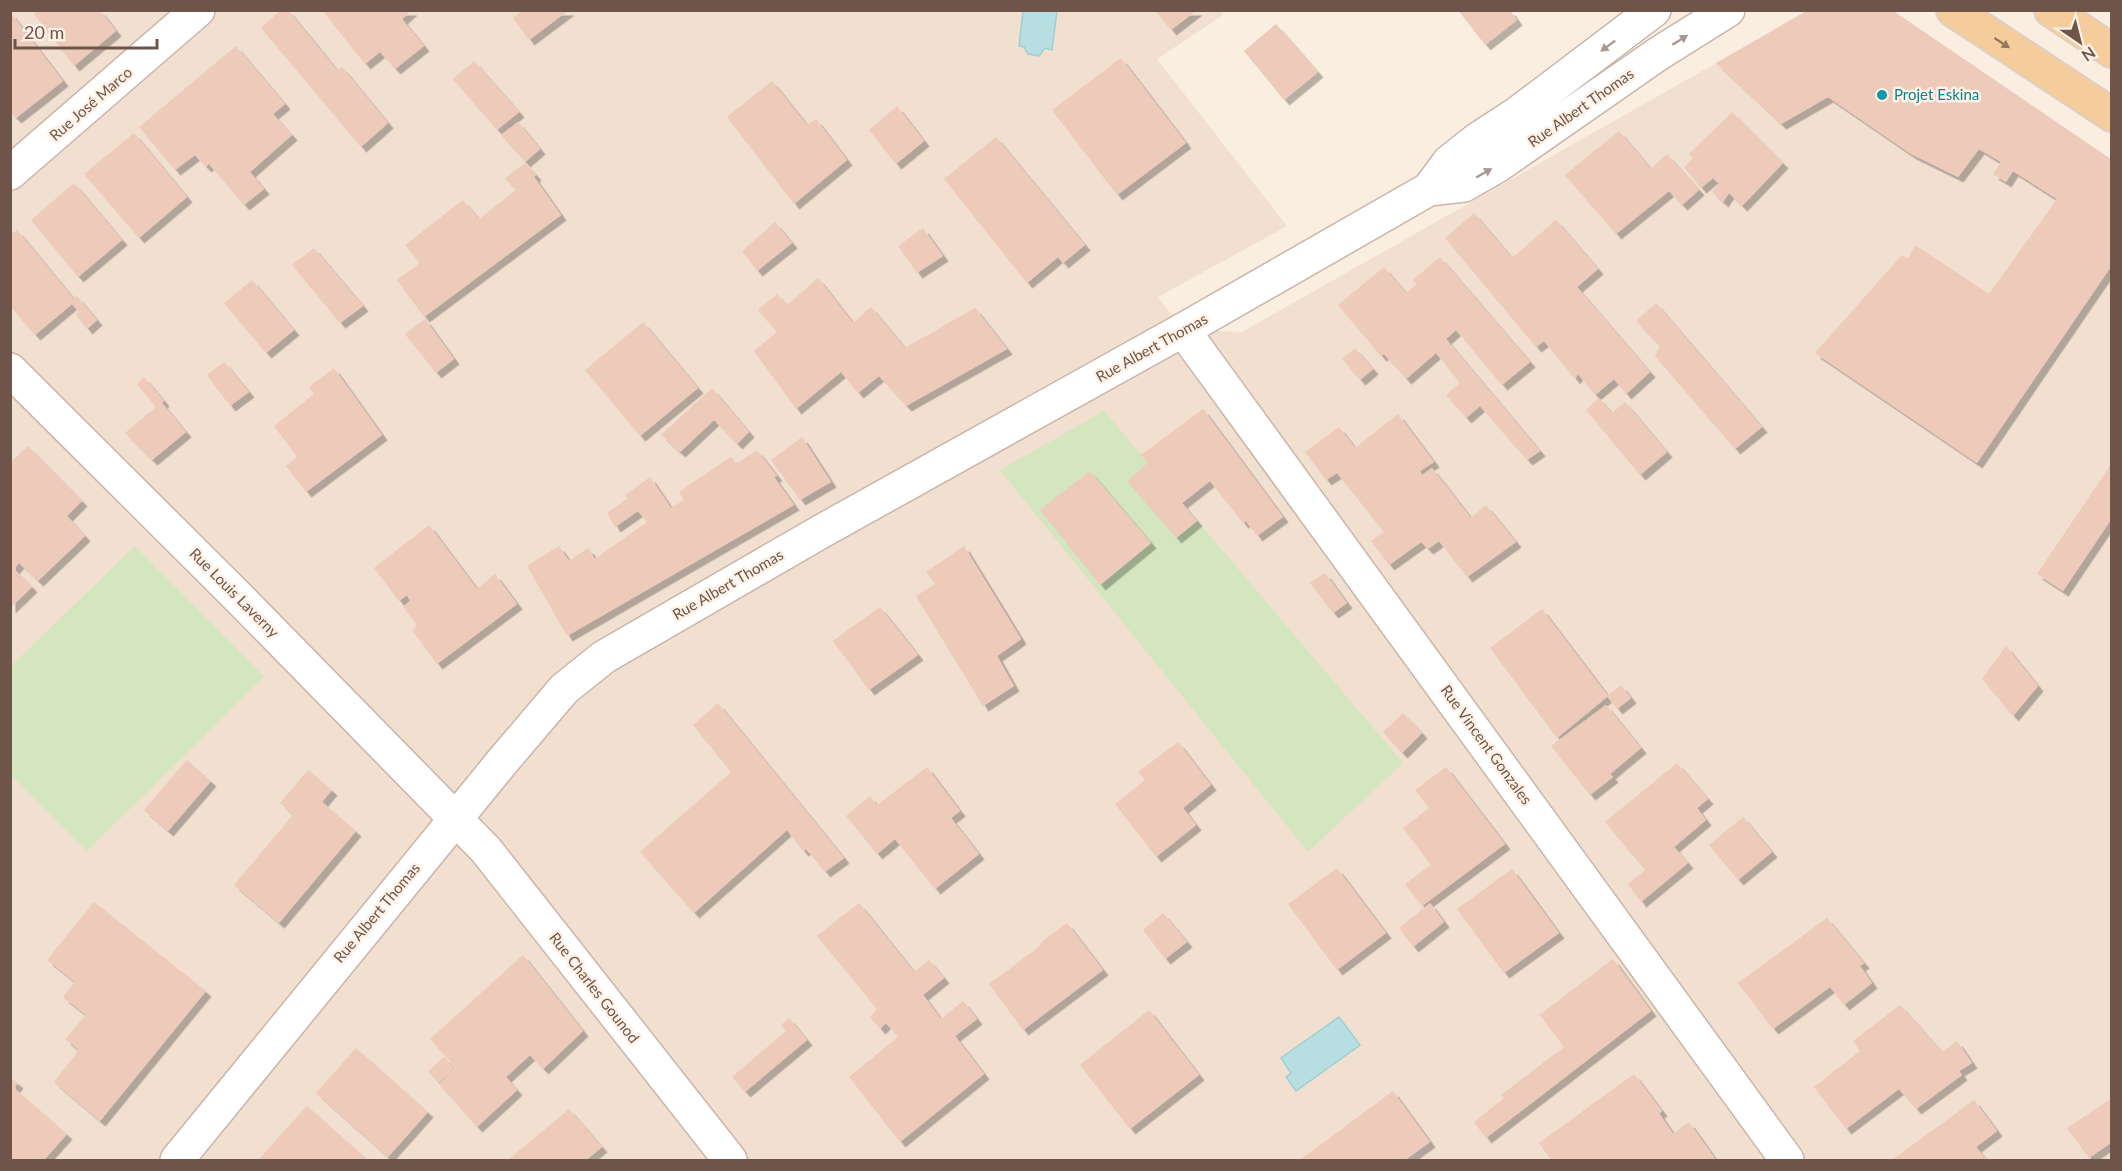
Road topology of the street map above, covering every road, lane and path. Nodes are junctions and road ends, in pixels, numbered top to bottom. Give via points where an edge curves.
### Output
1 (198, 10) edge
2 (1654, 10) edge
3 (1728, 10) edge
4 (1953, 10) edge
5 (2051, 10) edge
6 (2112, 51) edge
7 (2112, 115) edge
8 (10, 173) edge
9 (1429, 189) junction
10 (1183, 330) junction
11 (10, 370) edge
12 (456, 818) junction
13 (177, 1161) edge
14 (730, 1161) edge
15 (1788, 1161) edge

1 - 8 street, Rue José Marco
2 -> 9 street, Rue Albert Thomas via 1449,162
9 -> 3 street, Rue Albert Thomas via 1464,185 1497,166
4 -> 7 main road
5 - 6 main road
9 - 10 street, Rue Albert Thomas
10 - 12 street, Rue Albert Thomas via 604,657 564,689
10 - 15 street, Rue Vincent Gonzales
11 - 12 street, Rue Louis Laverny
12 - 13 street, Rue Albert Thomas
12 - 14 street, Rue Charles Gounod via 486,850

